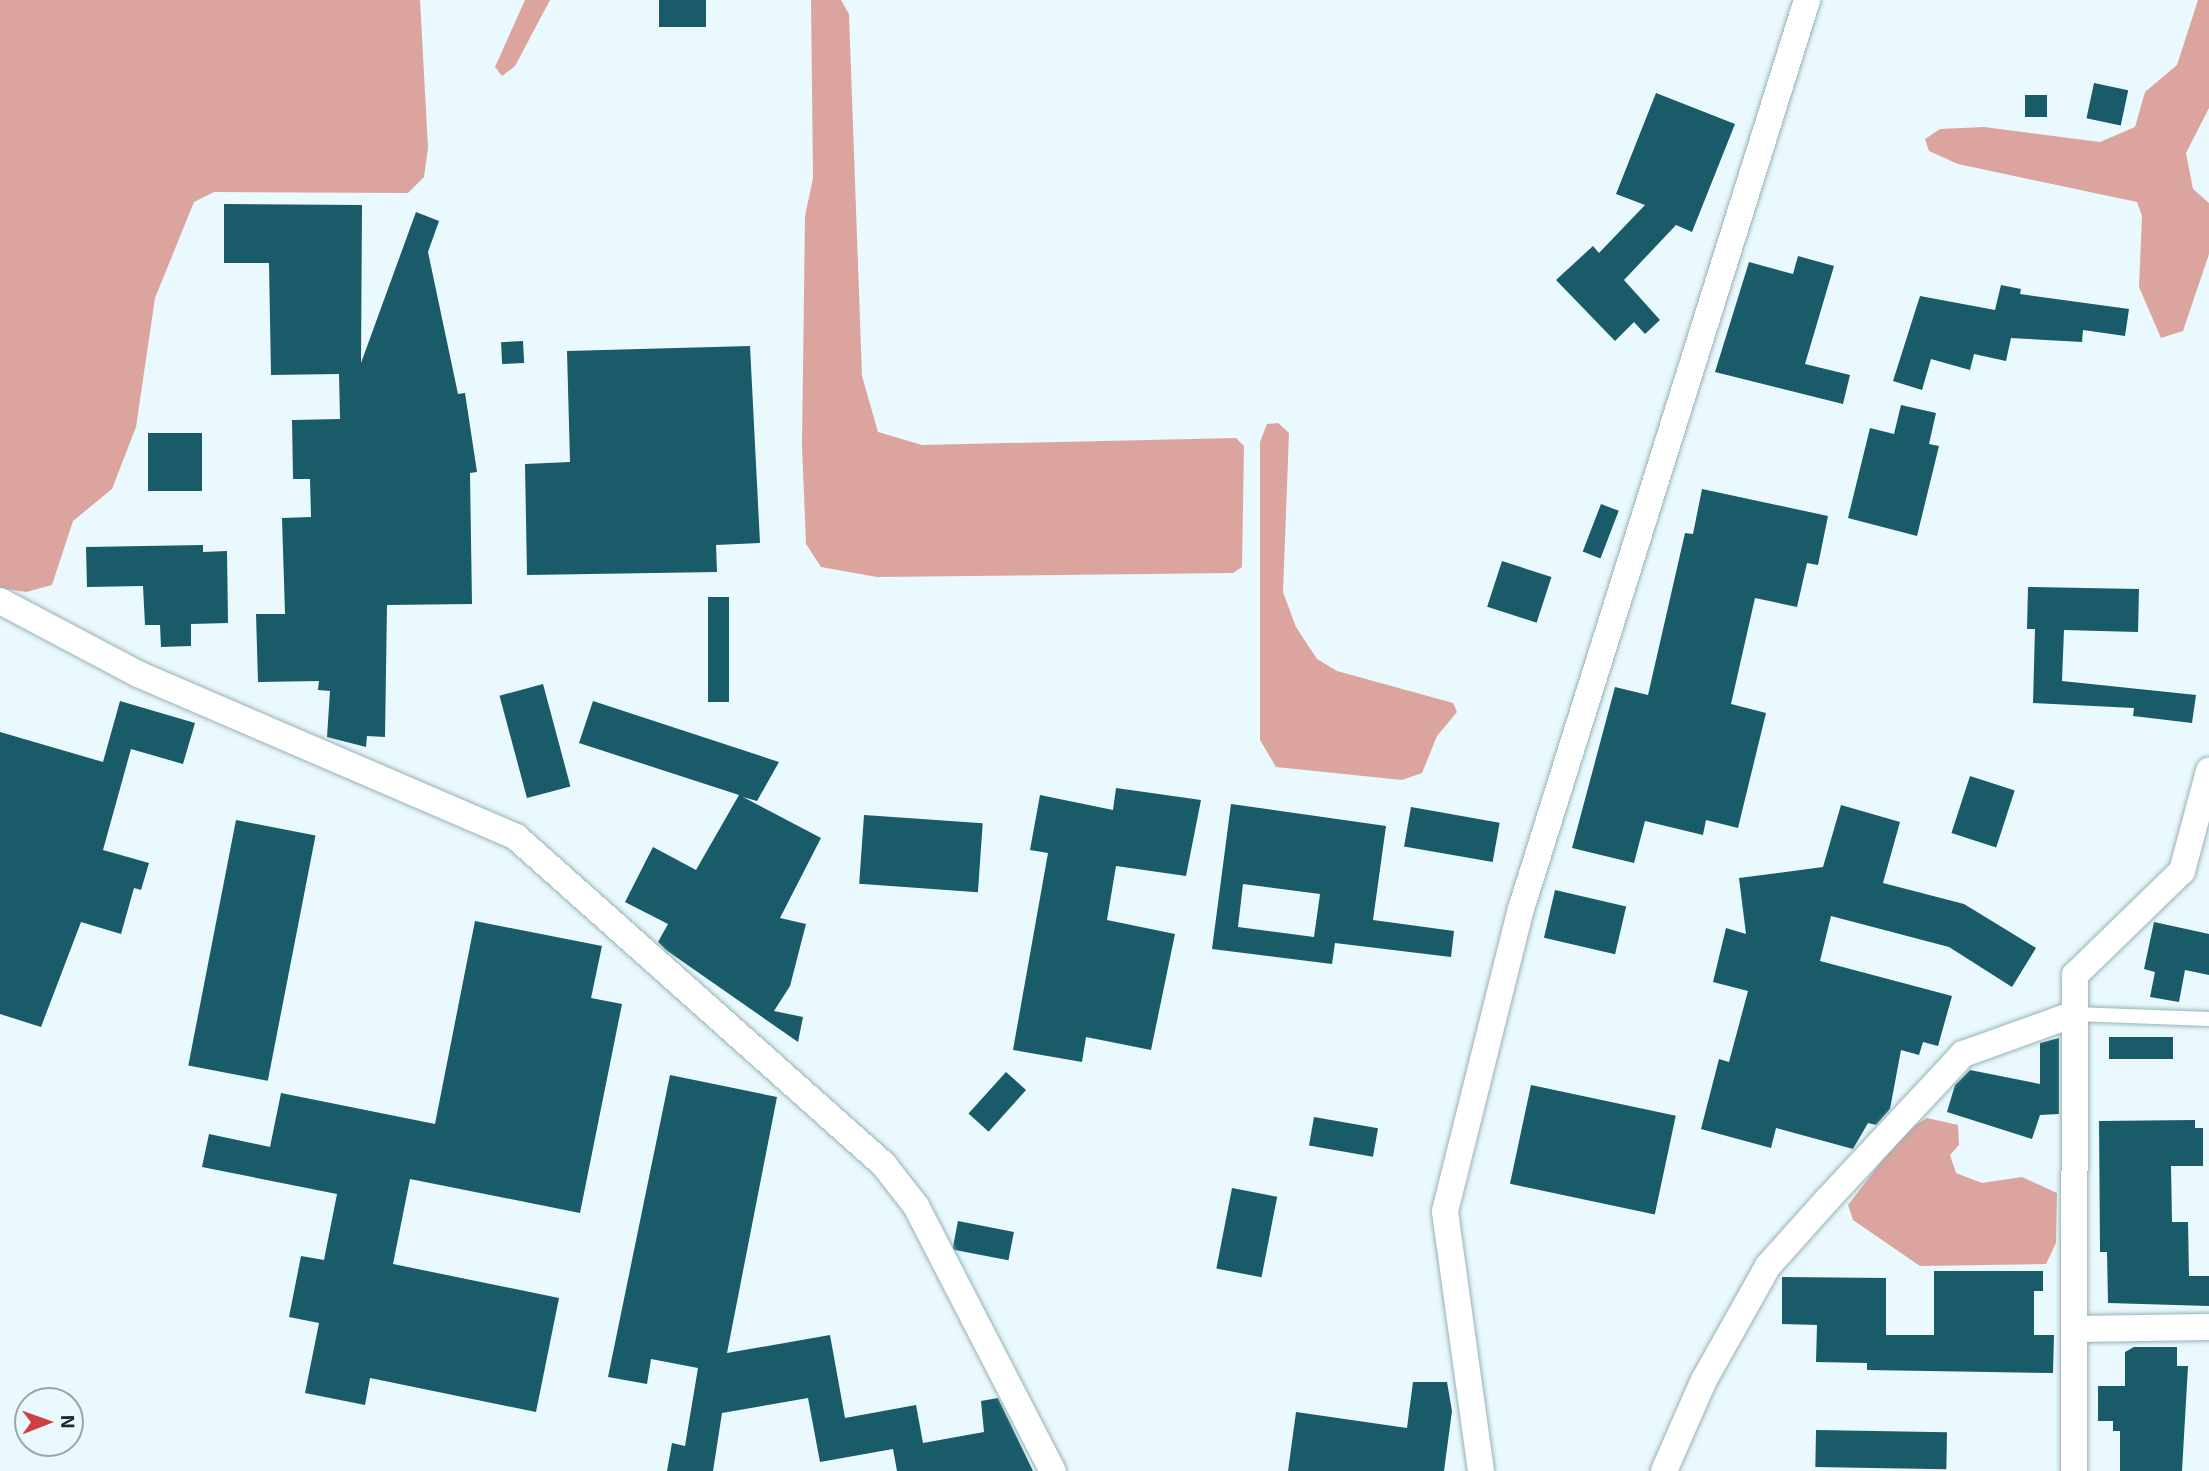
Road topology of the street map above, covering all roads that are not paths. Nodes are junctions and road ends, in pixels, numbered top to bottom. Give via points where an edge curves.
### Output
1 (1807, 0) edge
2 (0, 601) edge
3 (2209, 771) edge
4 (2074, 1014) junction
5 (2209, 1019) edge
6 (2209, 1327) edge
7 (2075, 1329) junction
8 (1053, 1471) edge
9 (1481, 1471) edge
10 (1664, 1471) edge
11 (2074, 1471) edge

1 - 9 street via 1528,886 1448,1198 1458,1328
2 - 8 street via 138,674 516,837 884,1165 916,1206
3 - 4 street via 2182,871 2075,975
4 - 5 lane
4 - 7 street
4 - 10 street via 1963,1054 1827,1200 1768,1266 1704,1380
6 - 7 street
7 - 11 street

